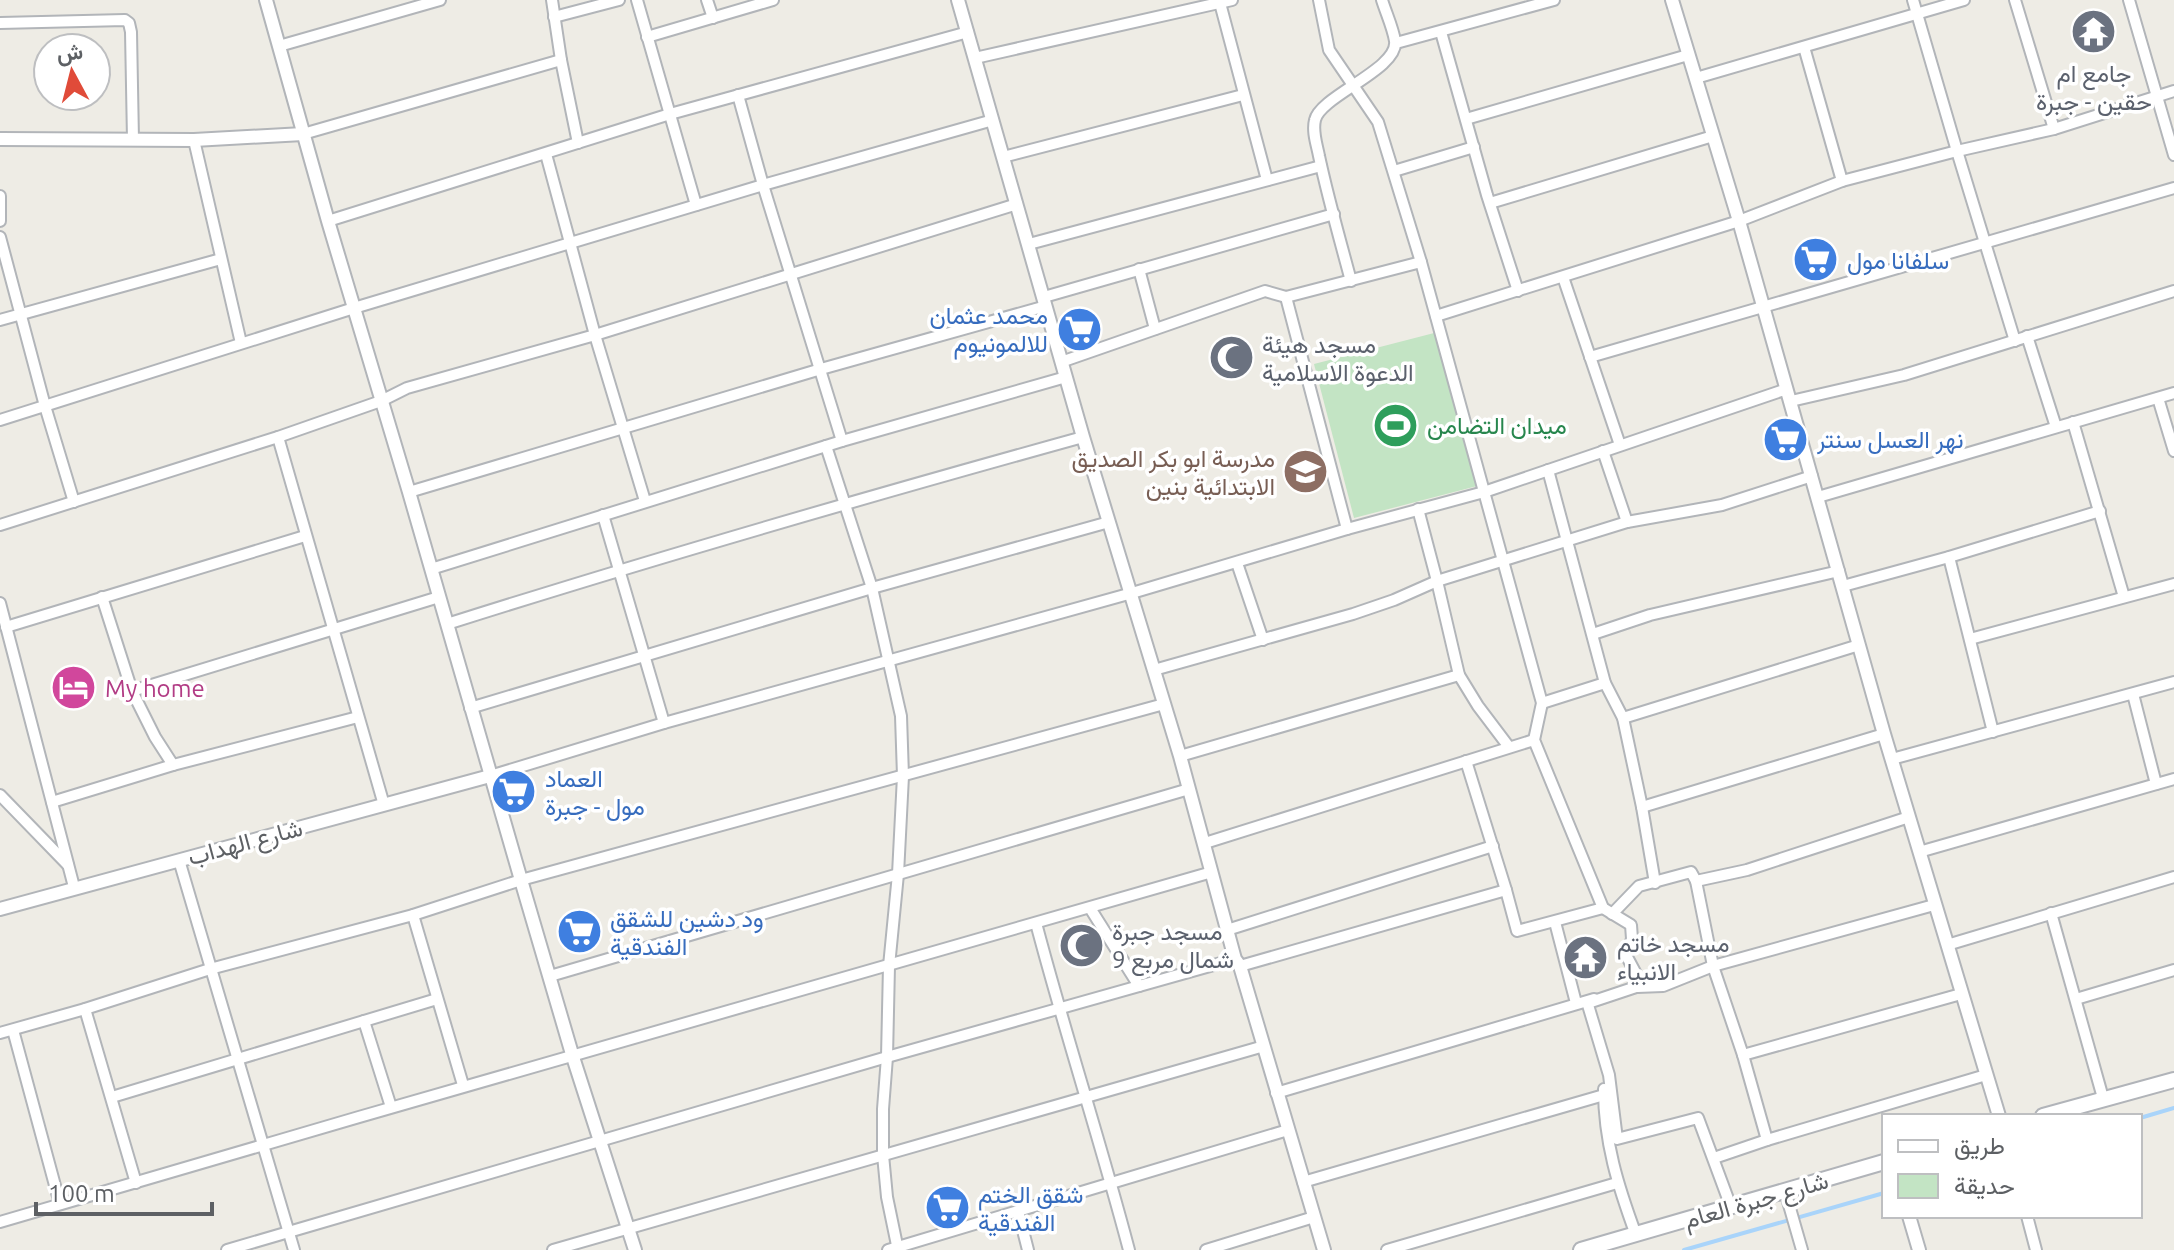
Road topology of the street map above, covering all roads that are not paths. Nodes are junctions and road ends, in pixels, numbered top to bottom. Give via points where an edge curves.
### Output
1 (266, 0) edge
2 (440, 0) edge
3 (552, 0) edge
4 (619, 0) edge
5 (637, 0) edge
6 (707, 0) edge
7 (773, 0) edge
8 (958, 0) edge
9 (1232, 0) edge
10 (1319, 0) edge
11 (1382, 0) edge
12 (1554, 0) edge
13 (1672, 0) edge
14 (1913, 0) edge
15 (1964, 0) edge
16 (2015, 0) edge
17 (2129, 0) edge
18 (1220, 3) junction
19 (1202, 4) edge
20 (1918, 14) junction
21 (554, 17) junction
22 (713, 18) junction
23 (0, 23) edge
24 (968, 32) junction
25 (1441, 32) junction
26 (647, 37) junction
27 (1396, 43) junction
28 (279, 46) junction
29 (1804, 47) junction
30 (1688, 55) junction
31 (975, 58) junction
32 (561, 60) junction
33 (1696, 78) junction
34 (1353, 84) junction
35 (2174, 91) edge
36 (738, 95) junction
37 (1243, 95) junction
38 (2157, 97) junction
39 (670, 114) junction
40 (1466, 119) junction
41 (993, 120) junction
42 (2054, 129) junction
43 (303, 134) junction
44 (1713, 136) junction
45 (0, 139) edge
46 (133, 140) junction
47 (194, 140) junction
48 (578, 143) junction
49 (1474, 147) junction
50 (1957, 151) junction
51 (546, 154) junction
52 (2174, 155) edge
53 (1003, 157) junction
54 (1321, 166) junction
55 (1394, 171) junction
56 (1267, 180) junction
57 (1842, 181) junction
58 (763, 185) junction
59 (2174, 188) edge
60 (0, 196) edge
61 (1490, 203) junction
62 (1017, 204) junction
63 (696, 205) junction
64 (1334, 214) junction
65 (0, 220) edge
66 (328, 221) junction
67 (1739, 221) junction
68 (0, 237) edge
69 (571, 243) junction
70 (1985, 243) junction
71 (1029, 244) junction
72 (221, 259) junction
73 (1421, 262) junction
74 (1139, 269) junction
75 (791, 275) junction
76 (1563, 277) junction
77 (1351, 281) junction
78 (1518, 291) junction
79 (2174, 291) edge
80 (1286, 297) junction
81 (1045, 302) junction
82 (1764, 307) junction
83 (354, 308) junction
84 (20, 314) junction
85 (1436, 316) junction
86 (0, 320) edge
87 (1155, 329) junction
88 (595, 335) junction
89 (2027, 336) junction
90 (2015, 341) junction
91 (241, 343) junction
92 (1590, 357) junction
93 (1061, 362) junction
94 (821, 369) junction
95 (1066, 377) junction
96 (2174, 393) edge
97 (1789, 395) junction
98 (2158, 398) junction
99 (381, 401) junction
100 (45, 406) junction
101 (0, 420) edge
102 (2073, 422) junction
103 (2056, 427) junction
104 (624, 429) junction
105 (278, 437) junction
106 (1083, 437) junction
107 (842, 441) junction
108 (1620, 445) junction
109 (826, 446) junction
110 (1603, 451) junction
111 (2174, 451) edge
112 (1548, 470) junction
113 (1812, 476) junction
114 (409, 492) junction
115 (1484, 492) junction
116 (1818, 497) junction
117 (645, 501) junction
118 (74, 502) junction
119 (844, 503) junction
120 (1418, 509) junction
121 (2100, 511) junction
122 (603, 515) junction
123 (1109, 522) junction
124 (1627, 522) junction
125 (0, 525) edge
126 (1347, 529) junction
127 (305, 536) junction
128 (1568, 539) junction
129 (1949, 557) junction
130 (1503, 560) junction
131 (1237, 563) junction
132 (431, 569) junction
133 (619, 569) junction
134 (1839, 571) junction
135 (1437, 581) junction
136 (2174, 584) edge
137 (1843, 586) junction
138 (872, 588) junction
139 (1132, 593) junction
140 (102, 597) junction
141 (439, 597) junction
142 (2124, 597) junction
143 (0, 603) edge
144 (447, 624) junction
145 (6, 627) junction
146 (333, 628) junction
147 (1593, 634) junction
148 (1970, 639) junction
149 (1263, 640) junction
150 (1859, 645) junction
151 (642, 655) junction
152 (890, 660) junction
153 (1154, 670) junction
154 (1459, 675) junction
155 (2174, 682) edge
156 (1605, 683) junction
157 (132, 691) junction
158 (2133, 694) junction
159 (1542, 703) junction
160 (1164, 704) junction
161 (470, 708) junction
162 (358, 717) junction
163 (1623, 718) junction
164 (664, 723) junction
165 (1993, 732) junction
166 (1884, 734) junction
167 (1534, 740) junction
168 (1509, 747) junction
169 (1180, 756) junction
170 (1892, 759) junction
171 (1466, 761) junction
172 (173, 765) junction
173 (490, 776) junction
174 (903, 776) junction
175 (2174, 779) edge
176 (2156, 784) junction
177 (1189, 789) junction
178 (0, 795) edge
179 (52, 802) junction
180 (384, 805) junction
181 (1642, 807) junction
182 (1909, 817) junction
183 (1205, 843) junction
184 (1493, 846) junction
185 (1919, 852) junction
186 (179, 860) junction
187 (68, 866) junction
188 (1212, 872) junction
189 (898, 874) junction
190 (2174, 877) edge
191 (521, 880) junction
192 (1696, 881) junction
193 (1655, 883) junction
194 (74, 887) junction
195 (1506, 890) junction
196 (1934, 905) junction
197 (1090, 908) junction
198 (0, 909) edge
199 (1608, 911) junction
200 (2051, 913) junction
201 (413, 915) junction
202 (1555, 922) junction
203 (1036, 923) junction
204 (1227, 930) junction
205 (1947, 945) junction
206 (1237, 962) junction
207 (889, 966) junction
208 (1713, 966) junction
209 (210, 969) junction
210 (2174, 970) edge
211 (550, 976) junction
212 (1642, 985) junction
213 (1139, 986) junction
214 (1961, 994) junction
215 (437, 999) junction
216 (2076, 999) junction
217 (1580, 1002) junction
218 (85, 1009) junction
219 (1058, 1009) junction
220 (364, 1021) junction
221 (13, 1030) junction
222 (0, 1033) edge
223 (1264, 1046) junction
224 (572, 1054) junction
225 (1743, 1055) junction
226 (887, 1057) junction
227 (237, 1058) junction
228 (1606, 1074) junction
229 (1986, 1075) junction
230 (2174, 1080) edge
231 (463, 1085) junction
232 (1276, 1093) junction
233 (1604, 1095) junction
234 (112, 1097) junction
235 (1086, 1097) junction
236 (2103, 1098) junction
237 (391, 1107) junction
238 (1998, 1114) edge
239 (2050, 1114) edge
240 (1698, 1118) junction
241 (1288, 1130) junction
242 (1767, 1140) junction
243 (601, 1141) junction
244 (1608, 1145) junction
245 (264, 1146) junction
246 (883, 1155) junction
247 (1714, 1158) junction
248 (1882, 1163) edge
249 (1303, 1182) junction
250 (136, 1183) junction
251 (1111, 1183) junction
252 (1617, 1183) junction
253 (1785, 1191) junction
254 (60, 1204) junction
255 (1731, 1207) junction
256 (1018, 1211) junction
257 (1314, 1217) junction
258 (1910, 1218) edge
259 (2028, 1218) edge
260 (0, 1222) edge
261 (628, 1228) junction
262 (289, 1232) junction
263 (1636, 1235) junction
264 (1604, 1247) edge
265 (894, 1249) edge
266 (227, 1250) edge
267 (294, 1250) edge
268 (553, 1250) edge
269 (635, 1250) edge
270 (1028, 1250) edge
271 (1129, 1250) edge
272 (1206, 1250) edge
273 (1324, 1250) edge
274 (1387, 1250) edge
275 (1581, 1250) edge
276 (1802, 1250) edge
277 (1919, 1250) edge
278 (2036, 1250) edge

1 - 28 street
2 - 28 street
3 - 21 street
4 - 21 street
5 - 26 street
6 - 22 street
7 - 22 street
8 - 24 street
9 - 18 street
10 - 34 street via 1329,50
11 - 27 street
12 - 25 street
13 - 30 street
14 - 20 street
15 - 20 street
16 - 42 street
17 - 38 street
18 - 19 street
18 - 37 street
19 - 31 street
20 - 29 street
20 - 50 street
21 - 32 street
22 - 26 street
23 - 46 street via 129,23
24 - 31 street
24 - 36 street
25 - 27 street
25 - 40 street
26 - 39 street
27 - 34 street via 1372,74
28 - 43 street
29 - 33 street
29 - 57 street
30 - 33 street
30 - 40 street
31 - 41 street
32 - 43 street
32 - 48 street
33 - 44 street
34 - 54 street via 1317,114 1314,131
34 - 55 street via 1378,122
35 - 38 street
36 - 39 street
36 - 58 street
37 - 53 street
37 - 56 street
38 - 42 street
38 - 52 street
39 - 48 street
39 - 63 street
40 - 49 street
41 - 53 street
41 - 58 street
42 - 50 street
43 - 47 street
43 - 66 street
44 - 61 street
44 - 67 street
45 - 46 street
46 - 47 street
47 - 72 street
48 - 51 street
49 - 55 street
49 - 61 street
50 - 57 street
50 - 70 street
51 - 66 street
51 - 69 street
53 - 62 street
54 - 56 street
54 - 64 street
55 - 73 street
56 - 71 street
57 - 67 street
58 - 63 street
58 - 75 street
59 - 70 street
60 - 65 street
61 - 78 street
62 - 71 street
62 - 75 street
63 - 69 street
64 - 74 street
64 - 77 street
66 - 83 street
67 - 76 street
67 - 82 street
68 - 84 street
69 - 83 street
69 - 88 street
70 - 82 street
70 - 90 street
71 - 81 street
72 - 84 street
72 - 91 street
73 - 77 street
73 - 85 street
74 - 81 street
74 - 87 street
75 - 88 street
75 - 94 street
76 - 78 street
76 - 92 street
77 - 80 street
78 - 85 street
79 - 89 street
80 - 87 street via 1265,291
80 - 126 street
81 - 93 street
81 - 94 street
82 - 92 street
82 - 97 street
83 - 91 street
83 - 99 street
84 - 86 street
84 - 100 street
85 - 115 street
87 - 93 street
88 - 99 street via 407,388
88 - 104 street
89 - 90 street
89 - 103 street
90 - 97 street via 1904,375
91 - 100 street
92 - 108 street
93 - 95 street
94 - 104 street
94 - 107 street
95 - 106 street
95 - 107 street
96 - 98 street
97 - 108 street
97 - 113 street
98 - 102 street
98 - 111 street
99 - 105 street
99 - 114 street
100 - 101 street
100 - 118 street
102 - 103 street
102 - 121 street
103 - 116 street
104 - 114 street
104 - 117 street
105 - 118 street
105 - 127 street
106 - 119 street
106 - 123 street
107 - 109 street
108 - 110 street
109 - 117 street
109 - 119 street
110 - 112 street
110 - 124 street
112 - 115 street
112 - 128 street
113 - 116 street
113 - 124 street via 1722,505
114 - 132 street
115 - 120 street
115 - 130 street
116 - 134 street
117 - 122 street
118 - 125 street
119 - 133 street
119 - 138 street
120 - 126 street
120 - 135 street
121 - 129 street
121 - 142 street
122 - 132 street
122 - 133 street
123 - 138 street
123 - 139 street
124 - 128 street
126 - 131 street
127 - 140 street
127 - 146 street
128 - 130 street
128 - 147 street
129 - 137 street
129 - 148 street
130 - 135 street
130 - 159 street
131 - 139 street
131 - 149 street
132 - 141 street
133 - 144 street
133 - 151 street
134 - 137 street
134 - 147 street via 1665,611
135 - 149 street via 1353,614
135 - 154 street
136 - 142 street
137 - 150 street
138 - 151 street
138 - 152 street
139 - 152 street
139 - 153 street
140 - 145 street
140 - 157 street
141 - 144 street
141 - 146 street
142 - 148 street
143 - 145 street
144 - 161 street
145 - 179 street
146 - 157 street
146 - 162 street
147 - 156 street
148 - 165 street
149 - 153 street
150 - 163 street
150 - 166 street
151 - 161 street
151 - 164 street
152 - 164 street
152 - 174 street via 901,716
153 - 160 street
154 - 168 street
154 - 169 street
155 - 158 street
156 - 159 street
156 - 163 street
157 - 172 street
158 - 165 street
158 - 176 street
159 - 167 street
160 - 169 street
160 - 174 street
161 - 173 street
162 - 172 street
162 - 180 street
163 - 181 street
164 - 173 street
165 - 170 street
166 - 170 street
166 - 181 street
167 - 168 street
167 - 199 street
168 - 171 street
169 - 177 street
170 - 182 street
171 - 183 street
171 - 184 street
172 - 179 street
173 - 180 street, شارع الهداب
173 - 191 street
174 - 189 street
174 - 191 street
175 - 176 street
176 - 185 street
177 - 183 street
177 - 189 street
178 - 187 street
179 - 187 street
180 - 186 street, شارع الهداب
181 - 193 street
182 - 185 street
182 - 192 street via 1747,870
183 - 188 street
184 - 195 street
184 - 204 street
185 - 196 street
186 - 194 street, شارع الهداب
186 - 209 street
187 - 194 street
188 - 197 street
188 - 204 street
189 - 207 street
189 - 211 street
190 - 200 street
191 - 201 street
191 - 211 street
192 - 193 street via 1691,872
192 - 208 street
193 - 199 street via 1639,886
194 - 198 street, شارع الهداب
195 - 202 street via 1517,931
195 - 206 street
196 - 205 street
196 - 208 street
197 - 203 street
197 - 213 street
199 - 202 street
199 - 212 street via 1631,925 1626,955
200 - 205 street
200 - 216 street
201 - 209 street
201 - 215 street
202 - 217 street
203 - 207 street
203 - 219 street
204 - 206 street
205 - 214 street
206 - 213 street
206 - 223 street
207 - 224 street
207 - 226 street
208 - 212 street via 1663,986
208 - 225 street
209 - 218 street
209 - 227 street
210 - 216 street
211 - 224 street
212 - 217 street
212 - 228 street via 1588,1005
213 - 219 street
214 - 225 street
214 - 229 street
215 - 220 street
215 - 231 street
216 - 236 street
217 - 228 street
217 - 232 street
218 - 221 street
218 - 234 street
219 - 226 street
219 - 235 street
220 - 227 street
220 - 237 street
221 - 222 street
221 - 254 street
223 - 232 street
223 - 235 street
224 - 231 street
224 - 243 street
225 - 242 street
226 - 243 street
226 - 246 street
227 - 234 street
227 - 245 street
228 - 233 street
228 - 240 street via 1617,1139
229 - 238 street
229 - 242 street
230 - 236 main road
231 - 237 street
232 - 241 street
233 - 244 street
233 - 249 street
234 - 250 street
235 - 246 street
235 - 251 street
236 - 239 main road
237 - 245 street
240 - 244 street
240 - 247 street
241 - 249 street
241 - 251 street
242 - 247 street
243 - 261 street
243 - 262 street
244 - 252 street
245 - 250 street
245 - 262 street
246 - 261 street
246 - 265 street
247 - 255 street
248 - 253 main road, شارع جبرة العام
249 - 257 street
250 - 254 street
251 - 256 street
251 - 271 street
252 - 263 street
252 - 274 street
253 - 255 main road, شارع جبرة العام
253 - 276 street
254 - 260 street
255 - 263 main road, شارع جبرة العام
256 - 265 street
256 - 270 street
257 - 272 street
257 - 273 street
258 - 277 street
259 - 278 street
261 - 268 street
261 - 269 street
262 - 266 street
262 - 267 street
263 - 264 main road, شارع جبرة العام
264 - 275 main road, شارع جبرة العام

